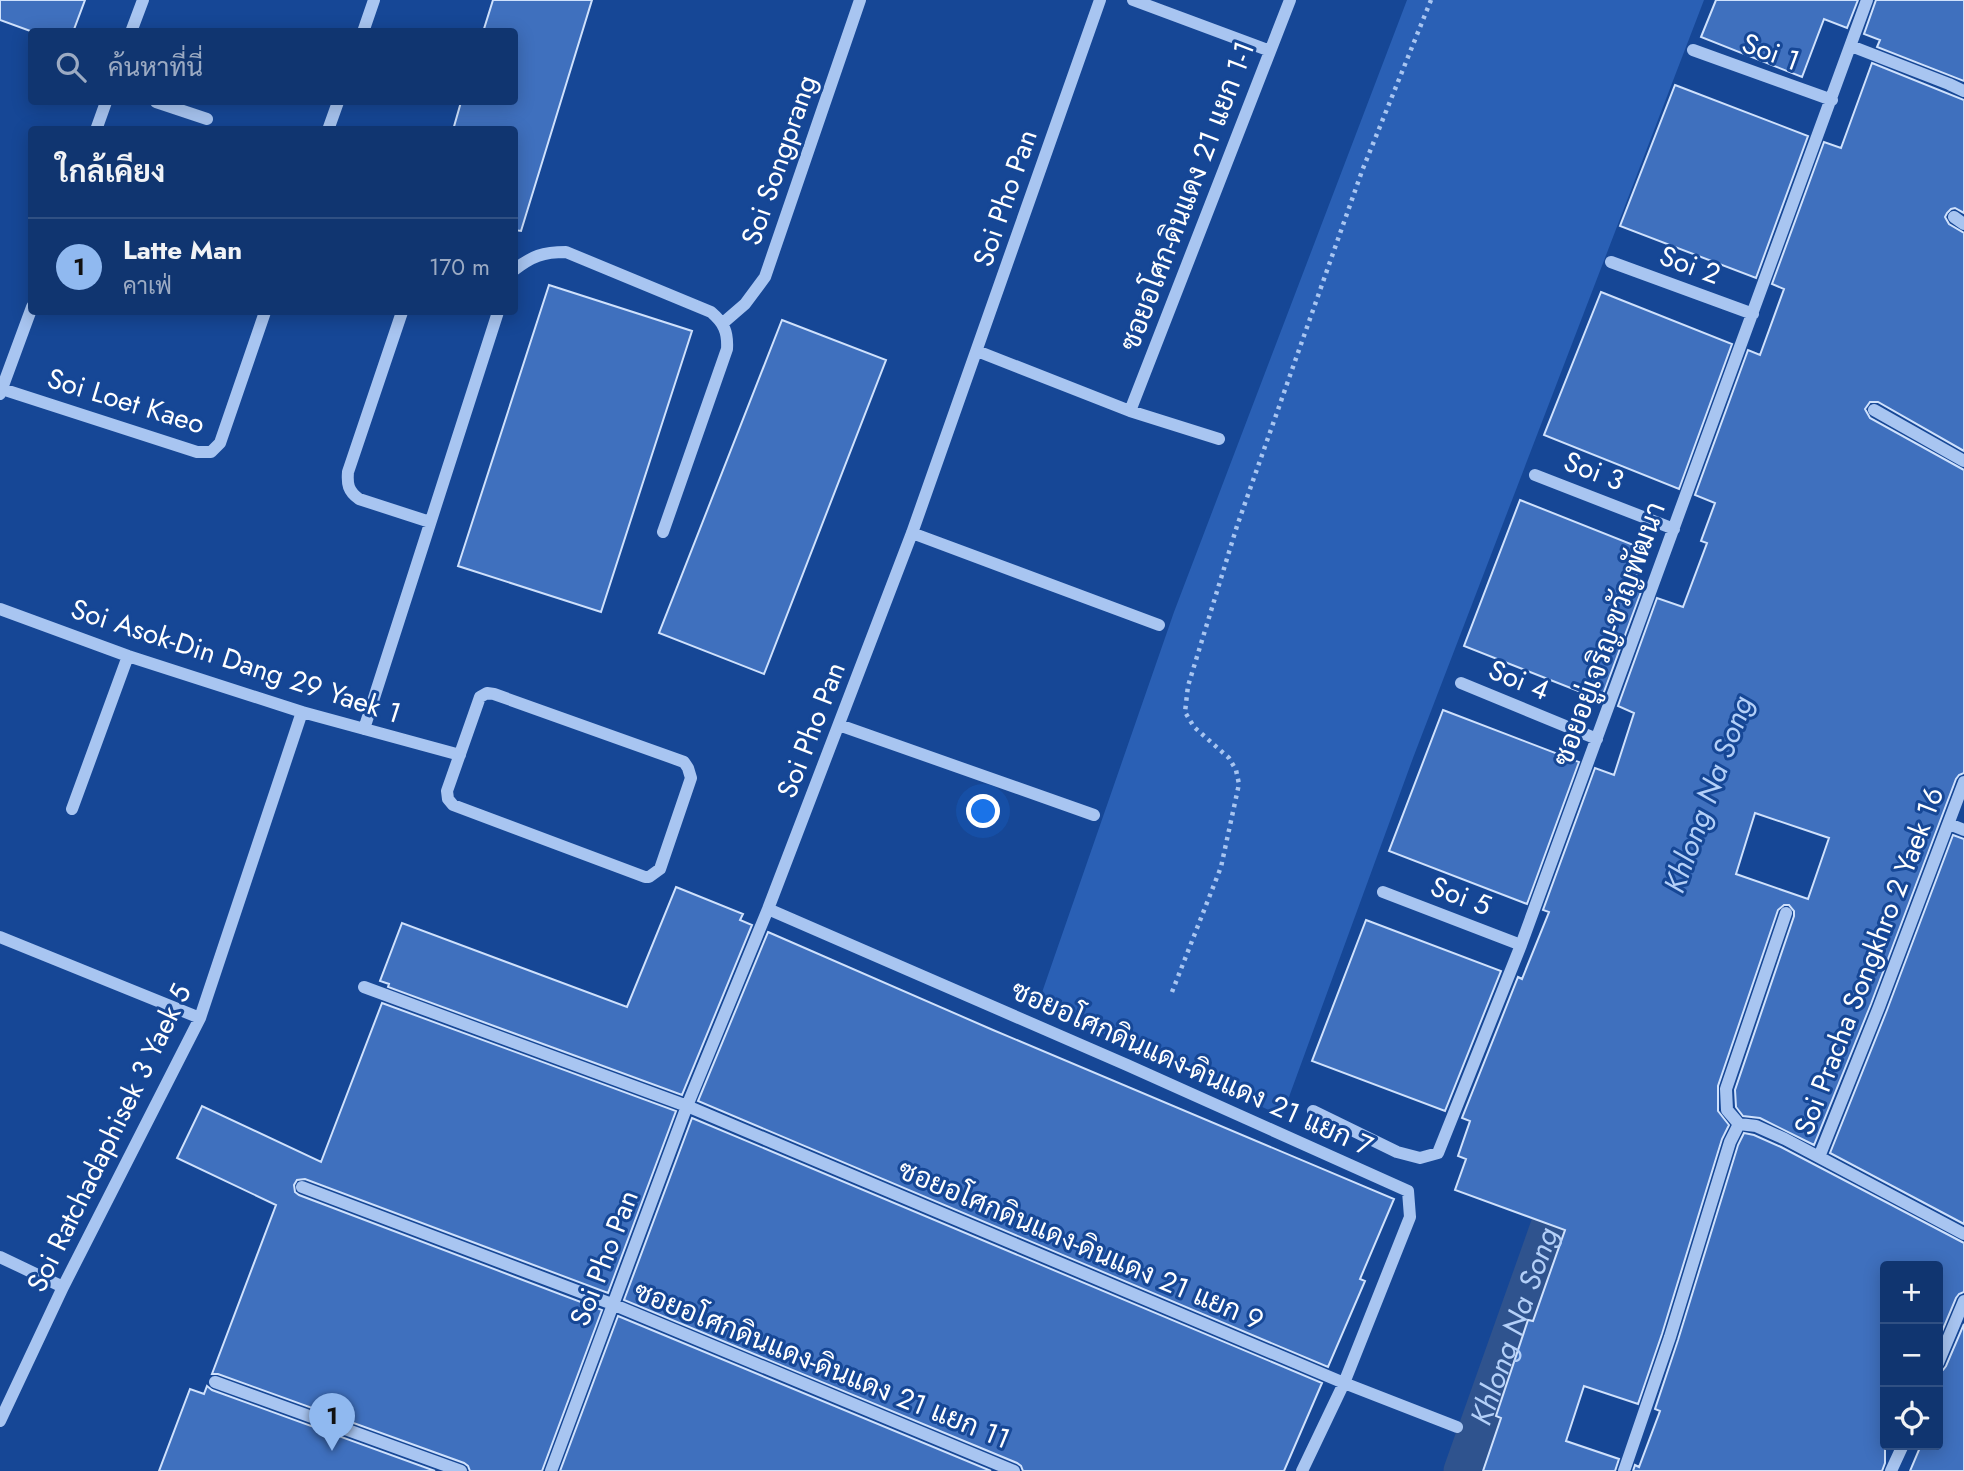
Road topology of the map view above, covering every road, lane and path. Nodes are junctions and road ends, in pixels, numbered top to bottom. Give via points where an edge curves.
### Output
1 (143, 0) edge
2 (374, 0) edge
3 (860, 0) edge
4 (1100, 0) edge
5 (1133, 0) edge
6 (1290, 0) edge
7 (1431, 0) edge
8 (1867, 0) edge
9 (132, 28) edge
10 (364, 28) edge
11 (1851, 46) junction
12 (1693, 50) dead end
13 (1270, 51) junction
14 (1964, 92) edge
15 (1832, 100) junction
16 (105, 105) edge
17 (165, 105) edge
18 (337, 105) edge
19 (208, 119) dead end
20 (97, 126) edge
21 (329, 126) edge
22 (1611, 262) dead end
23 (518, 267) edge
24 (1753, 314) junction
25 (29, 315) edge
26 (264, 315) edge
27 (401, 315) edge
28 (497, 315) edge
29 (723, 323) junction
30 (977, 351) junction
31 (1, 391) edge
32 (1874, 410) dead end
33 (1130, 411) junction
34 (1219, 439) dead end
35 (1964, 461) edge
36 (1535, 475) dead end
37 (430, 522) junction
38 (1674, 528) junction
39 (663, 532) dead end
40 (912, 533) junction
41 (0, 609) edge
42 (1159, 625) dead end
43 (128, 656) junction
44 (1461, 683) dead end
45 (302, 712) junction
46 (839, 725) junction
47 (364, 729) junction
48 (1597, 739) junction
49 (460, 755) junction
50 (1964, 782) edge
51 (72, 808) dead end
52 (1094, 815) dead end
53 (1949, 824) junction
54 (1964, 830) edge
55 (1383, 892) dead end
56 (768, 909) junction
57 (1786, 913) dead end
58 (0, 937) edge
59 (1521, 945) junction
60 (364, 987) dead end
61 (1172, 992) dead end
62 (200, 1017) junction
63 (687, 1107) junction
64 (1312, 1111) dead end
65 (1739, 1124) junction
66 (1819, 1157) junction
67 (303, 1187) dead end
68 (1964, 1234) edge
69 (0, 1257) edge
70 (63, 1287) junction
71 (1964, 1301) edge
72 (612, 1304) junction
73 (1943, 1351) edge
74 (215, 1382) dead end
75 (1344, 1383) junction
76 (0, 1421) edge
77 (1457, 1427) dead end
78 (1901, 1450) edge
79 (461, 1471) edge
80 (551, 1471) edge
81 (1014, 1471) edge
82 (1302, 1471) edge
83 (1624, 1471) edge
84 (1891, 1471) edge

1 - 9 street
2 - 10 street
3 - 29 street, Soi Songprang via 765,277
4 - 30 street, Soi Pho Pan
5 - 13 street
6 - 13 street, ซอยอโศก-ดินแดง 21 แยก 1-1
7 - 61 path via 1362,171 1237,526 1188,686 1185,712 1194,727 1229,758 1239,785 1221,867
8 - 11 street, ซอยอยู่เจริญ-ขวัญพัฒนา
11 - 14 street
11 - 15 street, ซอยอยู่เจริญ-ขวัญพัฒนา
12 - 15 street, Soi 1
13 - 33 street, ซอยอโศก-ดินแดง 21 แยก 1-1
15 - 24 street, ซอยอยู่เจริญ-ขวัญพัฒนา
16 - 20 street
17 - 19 street
18 - 21 street
22 - 24 street, Soi 2
23 - 29 street via 548,252 566,252 711,312
24 - 38 street, ซอยอยู่เจริญ-ขวัญพัฒนา
25 - 31 street
26 - 31 street, Soi Loet Kaeo via 220,443 211,452 197,452
27 - 37 street via 347,483 350,493 359,499
28 - 37 street
29 - 39 street via 727,349
30 - 33 street
30 - 40 street, Soi Pho Pan
32 - 35 street
33 - 34 street
36 - 38 street, Soi 3
37 - 47 street
38 - 48 street, ซอยอยู่เจริญ-ขวัญพัฒนา
40 - 42 street
40 - 46 street, Soi Pho Pan
41 - 43 street, Soi Asok-Din Dang 29 Yaek 1
43 - 45 street, Soi Asok-Din Dang 29 Yaek 1
43 - 51 street
44 - 48 street, Soi 4
45 - 47 street, Soi Asok-Din Dang 29 Yaek 1
45 - 62 street, Soi Ratchadaphisek 3 Yaek 5
46 - 52 street
46 - 56 street, Soi Pho Pan
47 - 49 street, Soi Asok-Din Dang 29 Yaek 1
48 - 59 street, ซอยอยู่เจริญ-ขวัญพัฒนา
49 - 49 street via 480,697 487,693 684,762 691,778 660,869 645,877 453,805 447,791
50 - 53 street, Soi Pracha Songkhro 2 Yaek 16
53 - 54 street
53 - 66 street, Soi Pracha Songkhro 2 Yaek 16
55 - 59 street, Soi 5
56 - 63 street, Soi Pho Pan
56 - 75 street, ซอยอโศกดินแดง-ดินแดง 21 แยก 7 via 1408,1191 1410,1217
57 - 65 street via 1726,1089 1727,1110
58 - 62 street
59 - 64 street, ซอยอยู่เจริญ-ขวัญพัฒนา via 1438,1153 1420,1158 1397,1152
60 - 63 street, ซอยอโศกดินแดง-ดินแดง 21 แยก 9
62 - 70 street, Soi Ratchadaphisek 3 Yaek 5
63 - 72 street, Soi Pho Pan
63 - 75 street, ซอยอโศกดินแดง-ดินแดง 21 แยก 9
65 - 66 street via 1756,1126
65 - 83 street
66 - 68 street
67 - 72 street, ซอยอโศกดินแดง-ดินแดง 21 แยก 11
69 - 70 street
70 - 76 street, Soi Ratchadaphisek 3 Yaek 5
71 - 73 street
72 - 80 street, Soi Pho Pan
72 - 81 street, ซอยอโศกดินแดง-ดินแดง 21 แยก 11
74 - 79 street
75 - 77 street, ซอยอโศกดินแดง-ดินแดง 21 แยก 9
75 - 82 street
78 - 84 street

